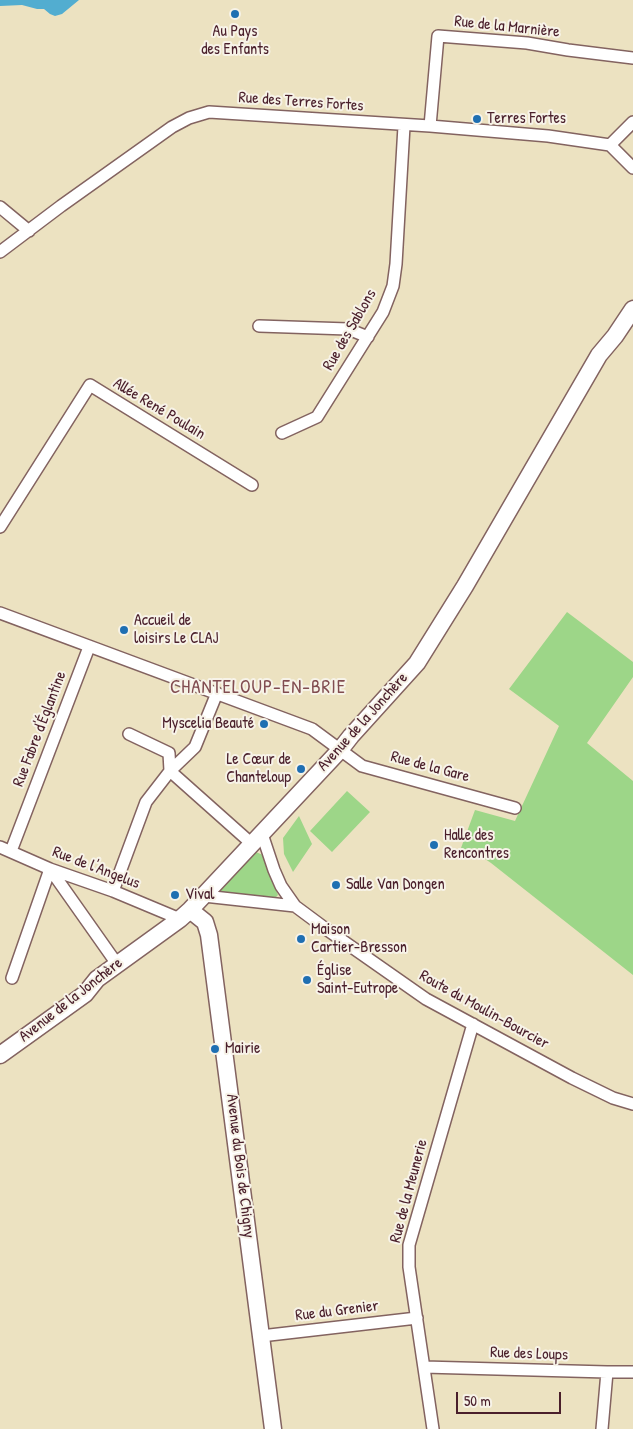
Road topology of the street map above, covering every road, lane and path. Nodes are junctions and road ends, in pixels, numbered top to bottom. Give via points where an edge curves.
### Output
1 (633, 58) edge
2 (633, 122) edge
3 (404, 126) junction
4 (430, 126) junction
5 (610, 145) junction
6 (633, 168) edge
7 (0, 207) edge
8 (29, 231) junction
9 (0, 252) edge
10 (633, 309) edge
11 (259, 326) dead end
12 (368, 338) junction
13 (282, 433) dead end
14 (252, 485) dead end
15 (0, 527) edge
16 (0, 613) edge
17 (89, 647) junction
18 (216, 693) junction
19 (129, 734) dead end
20 (340, 750) junction
21 (170, 771) junction
22 (515, 808) dead end
23 (257, 839) junction
24 (0, 847) edge
25 (11, 851) junction
26 (50, 869) junction
27 (113, 891) junction
28 (204, 896) junction
29 (295, 906) junction
30 (185, 914) junction
31 (117, 964) junction
32 (12, 978) dead end
33 (474, 1024) junction
34 (0, 1055) edge
35 (633, 1104) edge
36 (417, 1318) junction
37 (261, 1336) junction
38 (424, 1367) junction
39 (607, 1372) junction
40 (633, 1372) edge
41 (274, 1429) edge
42 (434, 1429) edge
43 (602, 1429) edge

1 - 4 street, Rue de la Marnière via 527,43 438,36
2 - 5 street
3 - 4 street, Rue des Terres Fortes
3 - 8 street, Rue des Terres Fortes via 209,112 172,127
3 - 12 street, Rue des Sablons via 393,286
4 - 5 street, Rue des Terres Fortes
5 - 6 street
7 - 8 street
8 - 9 street, Rue des Terres Fortes
10 - 20 main road, Avenue de la Jonchère via 599,355 466,586 416,663
11 - 12 street via 348,329
12 - 13 street, Rue des Sablons via 317,417
14 - 15 street, Allée René Poulain via 90,385
16 - 17 street, Rue de la Gare
17 - 18 street, Rue de la Gare
17 - 25 street, Rue Fabre d'Églantine
18 - 20 street, Rue de la Gare via 312,729
18 - 21 street via 195,747
19 - 21 street via 169,753
20 - 22 street, Rue de la Gare via 362,766
20 - 23 main road, Avenue de la Jonchère
21 - 23 street
21 - 27 street via 146,802
23 - 28 main road, Avenue de la Jonchère
23 - 29 street, Route du Moulin-Bourcier
24 - 25 street, Rue de l'Angelus
25 - 26 street, Rue de l'Angelus
26 - 27 street, Rue de l'Angelus
26 - 31 street
26 - 32 street
27 - 30 street, Rue de l'Angelus
28 - 29 street
28 - 30 main road, Avenue de la Jonchère
29 - 33 street, Route du Moulin-Bourcier via 426,999
30 - 31 main road, Avenue de la Jonchère
30 - 37 main road, Avenue du Bois de Chigny via 205,922 209,934
31 - 34 main road, Avenue de la Jonchère via 97,979 85,994
33 - 35 street, Route du Moulin-Bourcier via 572,1078
33 - 36 street, Rue de la Meunerie via 409,1245
36 - 37 street, Rue du Grenier
36 - 38 street, Rue de la Meunerie
37 - 41 main road, Avenue du Bois de Chigny
38 - 39 street, Rue des Loups
38 - 42 street, Rue de la Meunerie
39 - 40 street, Rue des Loups
39 - 43 street

